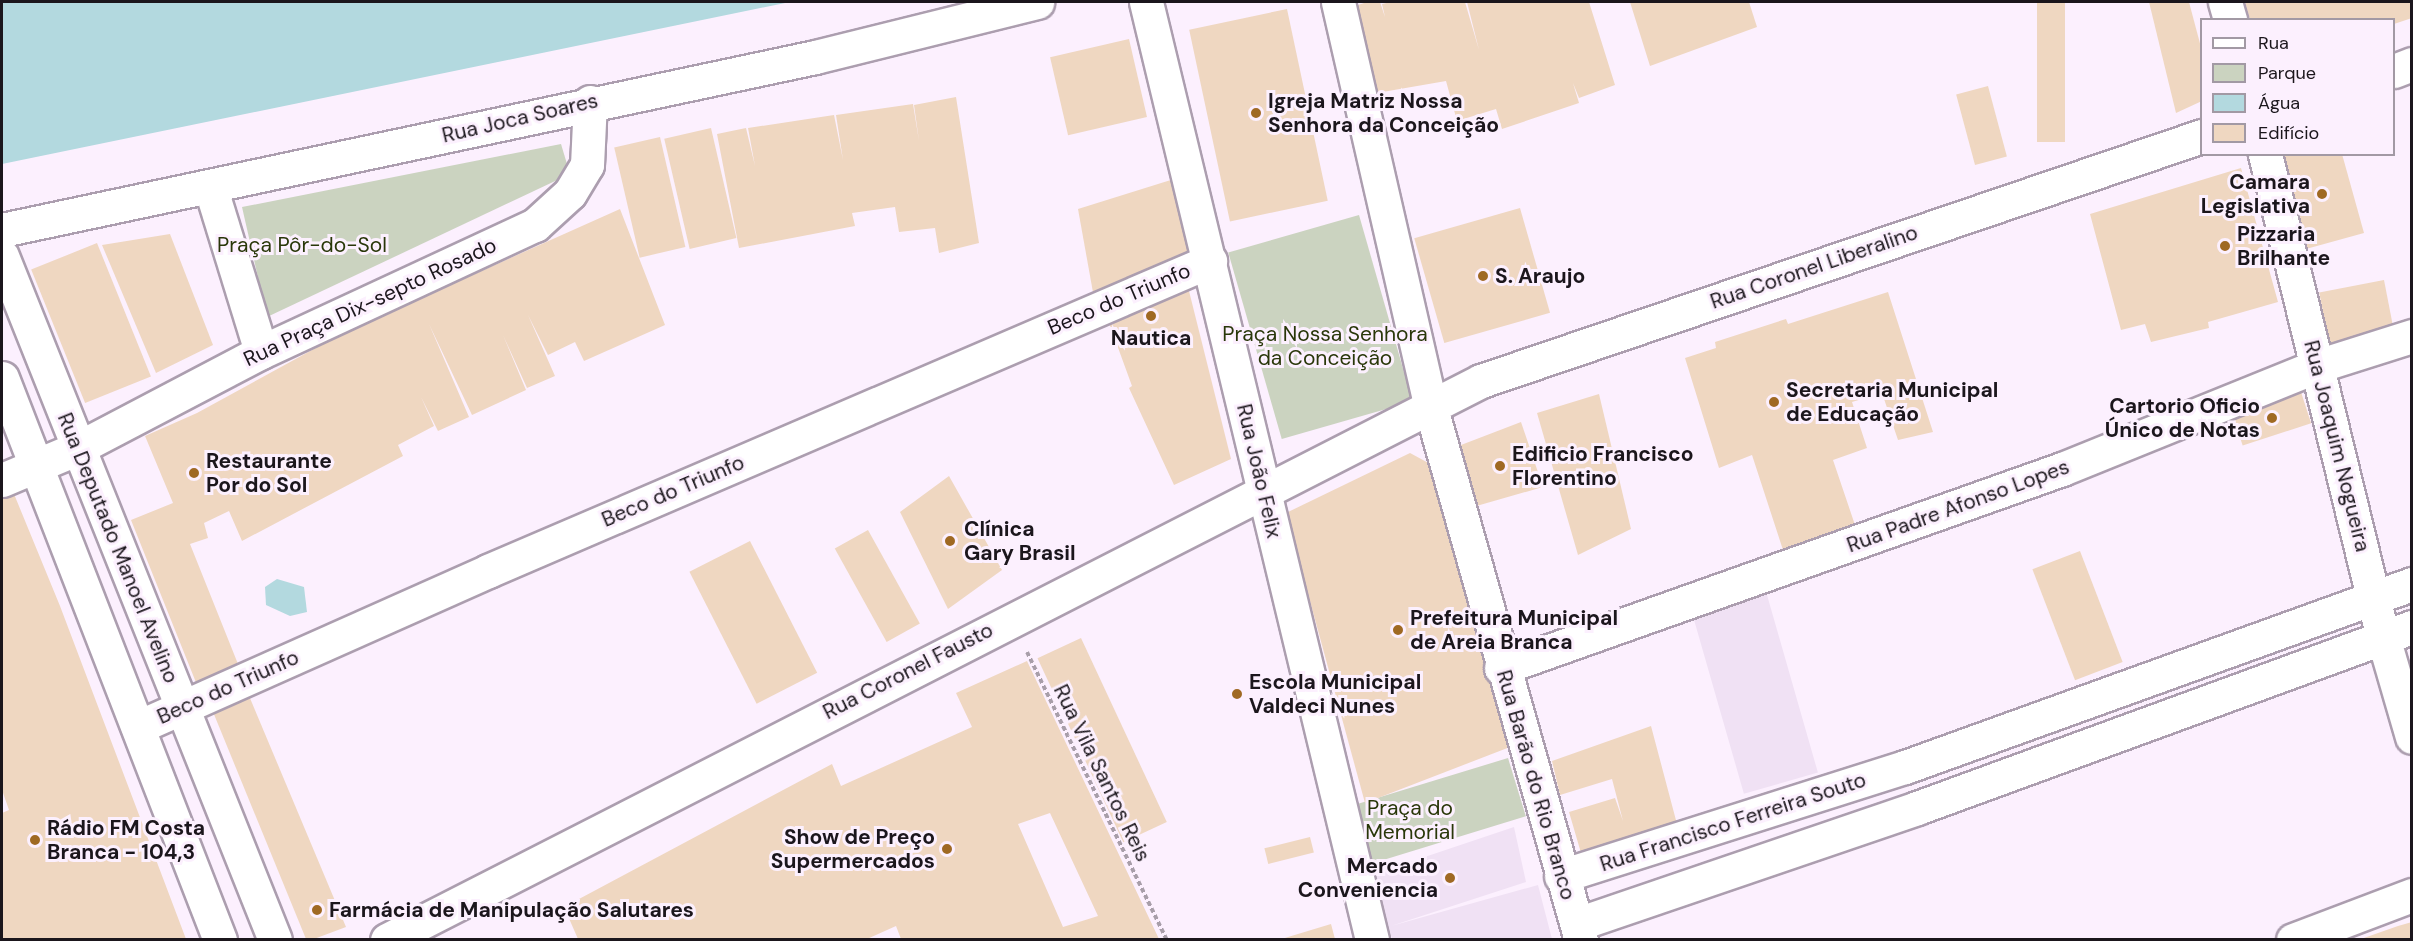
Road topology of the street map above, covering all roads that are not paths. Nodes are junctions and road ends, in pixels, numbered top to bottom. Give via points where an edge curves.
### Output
1 (1037, 2) edge
2 (1146, 2) edge
3 (1338, 2) edge
4 (2225, 2) edge
5 (2229, 18) edge
6 (2412, 64) edge
7 (2395, 70) edge
8 (590, 102) junction
9 (2200, 137) edge
10 (2265, 156) edge
11 (211, 189) junction
12 (2, 230) edge
13 (2, 256) edge
14 (1210, 261) junction
15 (2412, 336) edge
16 (261, 352) junction
17 (2317, 366) junction
18 (2, 378) edge
19 (1430, 405) junction
20 (78, 448) junction
21 (37, 465) junction
22 (2, 480) edge
23 (1263, 492) junction
24 (2412, 584) edge
25 (2374, 597) junction
26 (2397, 632) edge
27 (1501, 668) junction
28 (2145, 682) junction
29 (182, 708) junction
30 (2159, 716) junction
31 (138, 727) junction
32 (2412, 737) edge
33 (1905, 767) junction
34 (1917, 808) junction
35 (1561, 876) junction
36 (2412, 895) edge
37 (1579, 932) edge
38 (220, 939) edge
39 (275, 939) edge
40 (387, 939) edge
41 (1372, 939) edge
42 (2293, 939) edge

1 - 8 street, Rua Joca Soares via 814,57
2 - 14 street, Rua João Felix
3 - 19 street, Rua Barão do Rio Branco
4 - 5 street
6 - 7 street
8 - 11 street, Rua Joca Soares
8 - 16 street, Rua Praça Dix-septo Rosado via 586,165 556,209 535,225
9 - 19 street, Rua Coronel Liberalino via 1481,381
10 - 17 street, Rua Joaquim Nogueira
11 - 12 street, Rua Joca Soares
11 - 16 street
13 - 20 street, Rua Deputado Manoel Avelino
14 - 23 street, Rua João Felix
14 - 29 street, Beco do Triunfo via 499,566
15 - 17 street, Rua Padre Afonso Lopes
16 - 20 street, Rua Praça Dix-septo Rosado
17 - 25 street, Rua Joaquim Nogueira
17 - 27 street, Rua Padre Afonso Lopes via 2062,469
18 - 21 street
19 - 23 street, Rua Coronel Fausto
19 - 27 street, Rua Barão do Rio Branco
20 - 21 street, Rua Praça Dix-septo Rosado
20 - 29 street, Rua Deputado Manoel Avelino
21 - 22 street, Rua Praça Dix-septo Rosado
21 - 31 street
23 - 40 street, Rua Coronel Fausto
23 - 41 street, Rua João Felix
24 - 25 street, Rua Francisco Ferreira Souto
25 - 26 street, Rua Joaquim Nogueira
25 - 28 street, Rua Francisco Ferreira Souto
26 - 30 street, Rua Francisco Ferreira Souto
26 - 32 street, Rua Joaquim Nogueira
27 - 35 street, Rua Barão do Rio Branco
28 - 30 street
28 - 33 street, Rua Francisco Ferreira Souto
29 - 31 street, Beco do Triunfo
29 - 39 street, Rua Deputado Manoel Avelino
30 - 34 street, Rua Francisco Ferreira Souto
31 - 38 street
33 - 34 street
33 - 35 street, Rua Francisco Ferreira Souto
34 - 37 street, Rua Francisco Ferreira Souto
35 - 37 street, Rua Barão do Rio Branco
36 - 42 street

